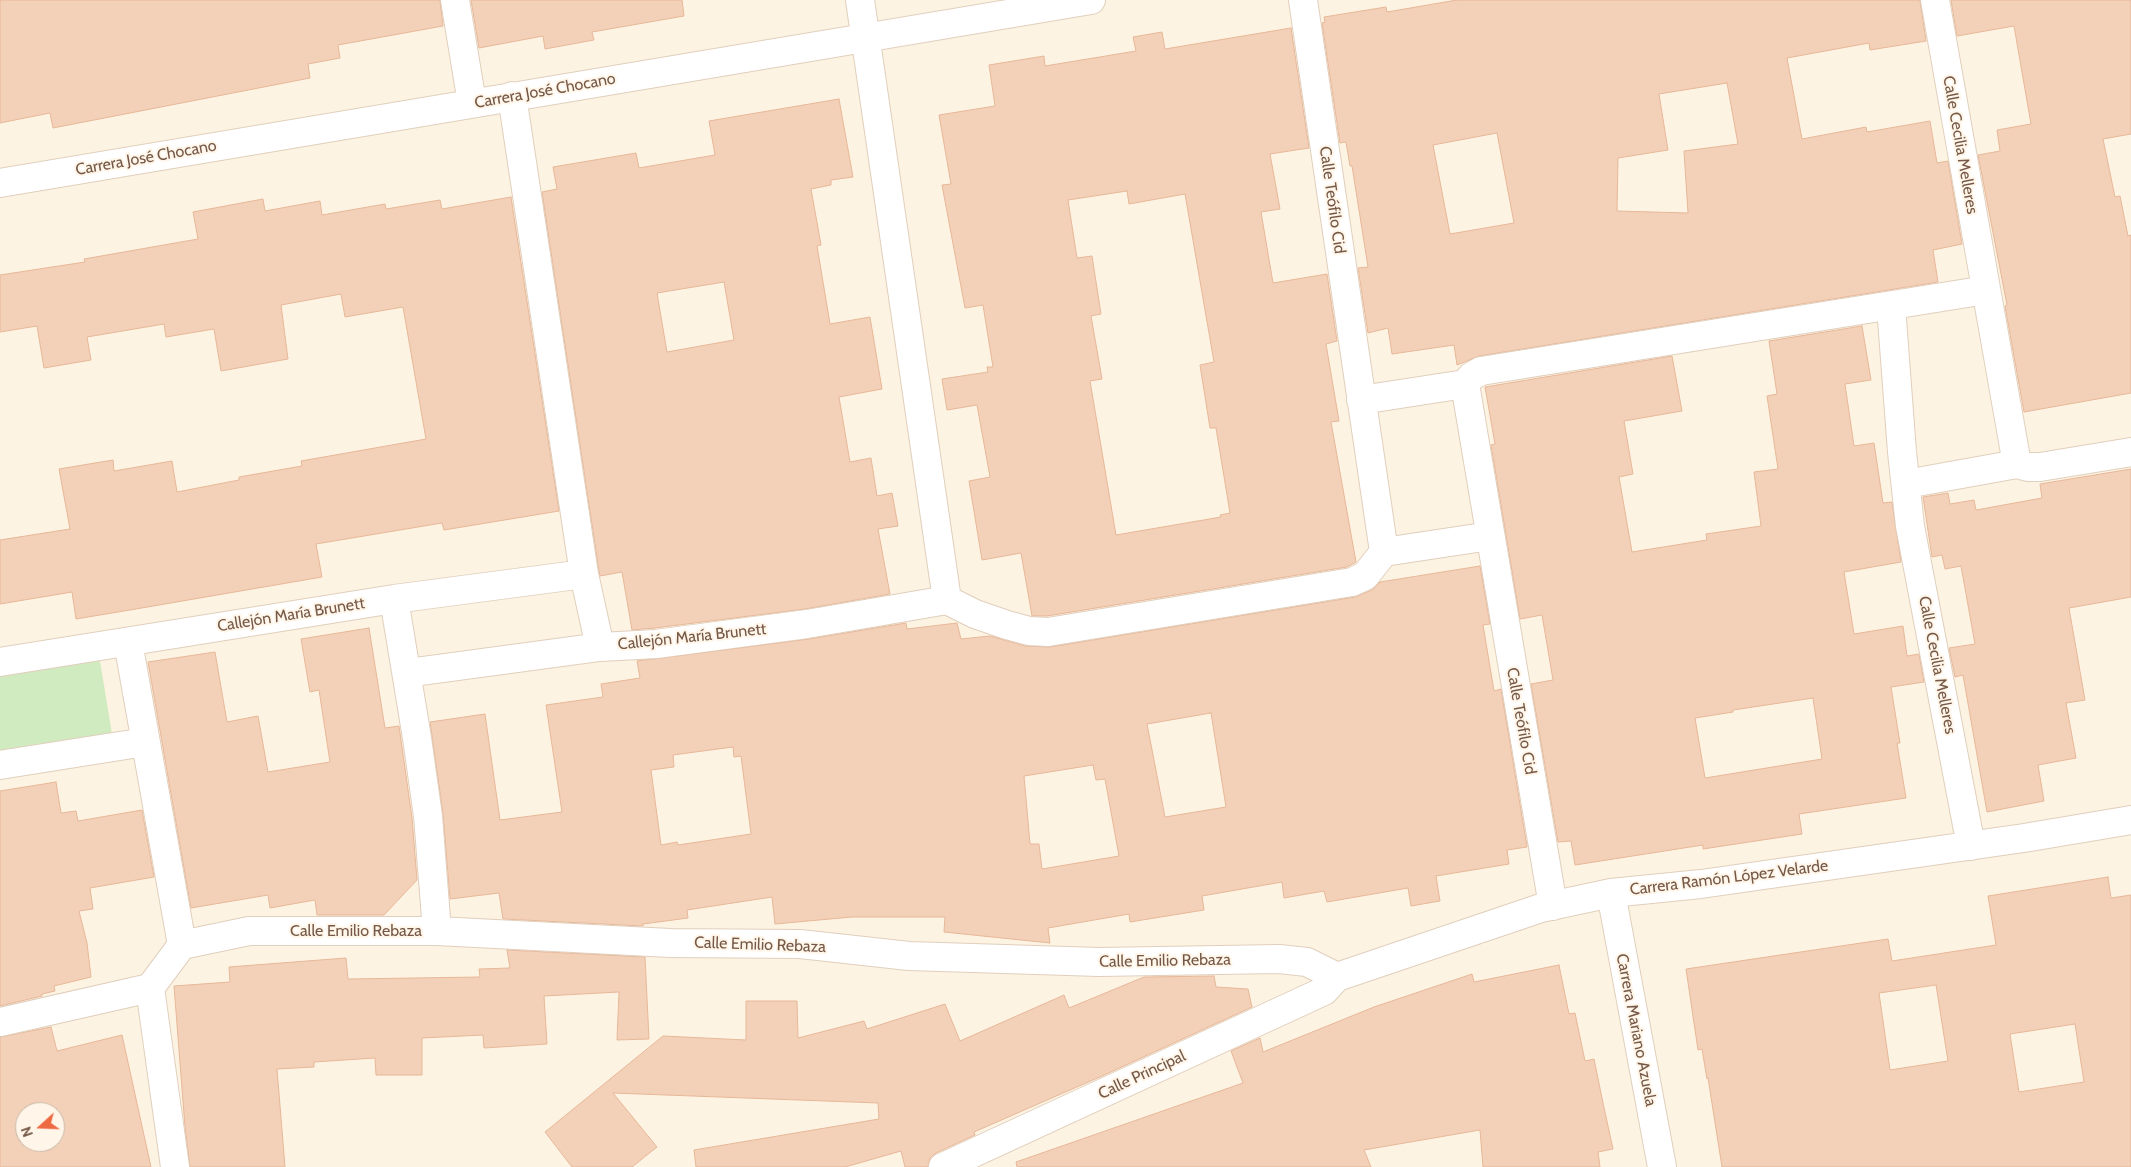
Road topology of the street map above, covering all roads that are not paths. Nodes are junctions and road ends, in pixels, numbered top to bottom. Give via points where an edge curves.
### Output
1 (456, 0) edge
2 (860, 0) edge
3 (1091, 0) edge
4 (1302, 0) edge
5 (1935, 0) edge
6 (866, 37) junction
7 (512, 96) junction
8 (472, 103) junction
9 (0, 183) edge
10 (1986, 290) junction
11 (1891, 306) junction
12 (1465, 384) junction
13 (1361, 400) junction
14 (2131, 452) edge
15 (2017, 464) junction
16 (1906, 484) junction
17 (1490, 536) junction
18 (1384, 552) junction
19 (584, 574) junction
20 (394, 599) junction
21 (946, 600) junction
22 (128, 642) junction
23 (600, 647) junction
24 (0, 662) edge
25 (407, 673) junction
26 (145, 742) junction
27 (0, 766) edge
28 (2131, 820) edge
29 (1971, 846) junction
30 (1611, 893) junction
31 (1553, 906) junction
32 (437, 931) junction
33 (182, 945) junction
34 (1337, 976) junction
35 (150, 988) junction
36 (0, 1022) edge
37 (175, 1167) edge
38 (943, 1167) edge
39 (1662, 1167) edge

1 - 8 street
2 - 6 street
3 - 6 street, Carrera José Chocano
4 - 13 street, Calle Teófilo Cid
5 - 10 street, Calle Cecilia Melleres
6 - 7 street, Carrera José Chocano
6 - 21 street
7 - 8 street, Carrera José Chocano
7 - 19 street
8 - 9 street, Carrera José Chocano
10 - 11 street
10 - 15 street, Calle Cecilia Melleres
11 - 12 street via 1481,371
11 - 16 street, Calle Cecilia Melleres
12 - 13 street
12 - 17 street, Calle Teófilo Cid
13 - 18 street, Calle Teófilo Cid
14 - 15 street via 2040,467
15 - 16 street
16 - 29 street, Calle Cecilia Melleres via 1910,526
17 - 18 street
17 - 31 street, Calle Teófilo Cid
18 - 21 street via 1365,576 1352,582 1048,632 1006,625
19 - 20 street, Callejón María Brunett
19 - 23 street
20 - 22 street, Callejón María Brunett
20 - 25 street
21 - 23 street, Callejón María Brunett via 807,624 656,644
22 - 24 street, Callejón María Brunett
22 - 26 street
23 - 25 street, Callejón María Brunett
25 - 32 street via 428,816
26 - 27 street
26 - 33 street
28 - 29 street, Carrera Ramón López Velarde
29 - 30 street, Carrera Ramón López Velarde via 1701,884
30 - 31 street, Carrera Ramón López Velarde
30 - 39 street, Carrera Mariano Azuela
31 - 34 street, Carrera Ramón López Velarde
32 - 33 street, Calle Emilio Rebaza via 248,931
32 - 34 street, Calle Emilio Rebaza via 670,943 800,944 909,956 1079,962 1279,959 1306,962
33 - 35 street
34 - 38 street, Calle Principal via 1324,991
35 - 36 street
35 - 37 street

